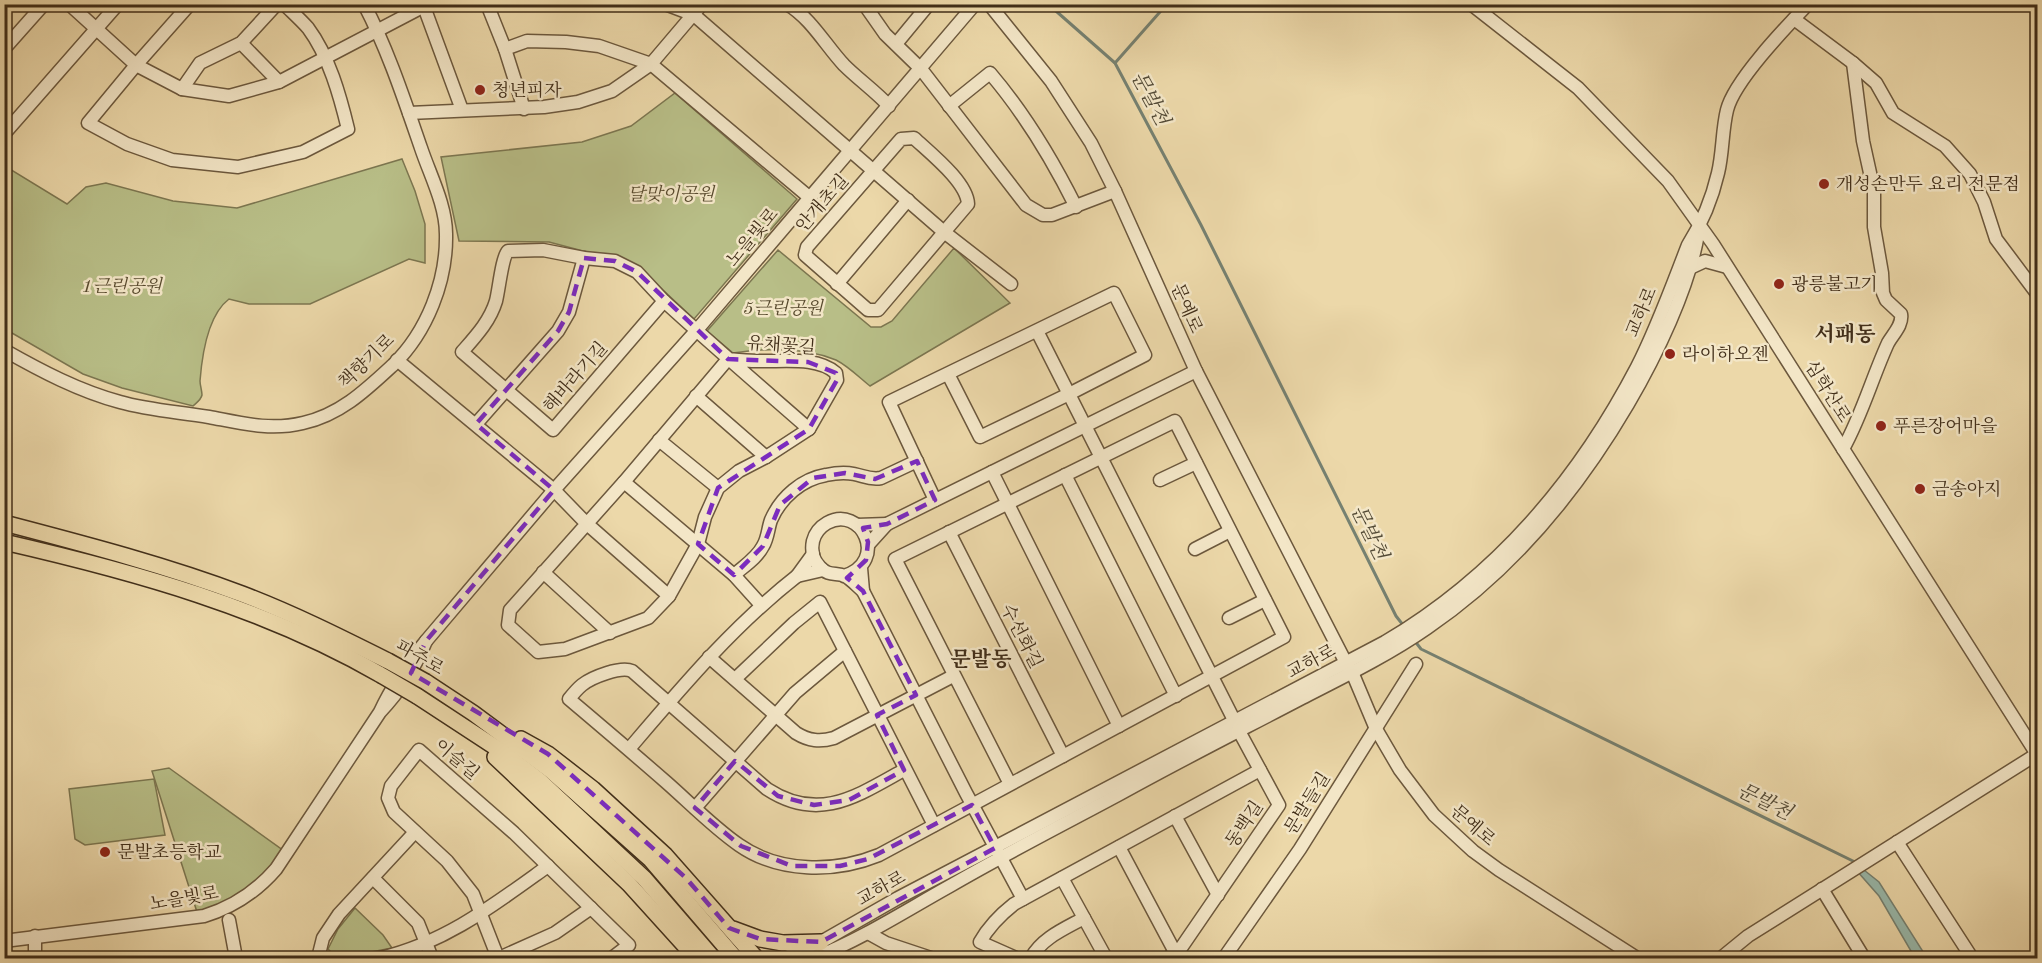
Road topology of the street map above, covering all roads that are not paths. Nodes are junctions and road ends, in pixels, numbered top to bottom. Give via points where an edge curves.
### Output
1 (44, 4) edge
2 (69, 4) edge
3 (118, 4) edge
4 (190, 4) edge
5 (277, 4) edge
6 (284, 4) edge
7 (364, 4) edge
8 (487, 4) edge
9 (665, 4) edge
10 (702, 4) edge
11 (787, 4) edge
12 (864, 4) edge
13 (929, 4) edge
14 (975, 4) edge
15 (989, 4) edge
16 (1471, 4) edge
17 (1808, 4) edge
18 (425, 5) edge
19 (694, 15) junction
20 (1794, 19) junction
21 (97, 29) junction
22 (378, 31) junction
23 (241, 43) junction
24 (896, 44) junction
25 (4, 49) edge
26 (505, 49) junction
27 (324, 59) junction
28 (1853, 63) junction
29 (651, 64) junction
30 (136, 65) junction
31 (921, 69) junction
32 (279, 82) junction
33 (182, 89) junction
34 (889, 106) junction
35 (949, 106) junction
36 (524, 109) junction
37 (462, 110) junction
38 (409, 113) junction
39 (4, 134) edge
40 (849, 150) junction
41 (874, 171) junction
42 (1115, 191) junction
43 (809, 197) junction
44 (908, 200) junction
45 (1076, 207) junction
46 (1700, 227) junction
47 (945, 232) junction
48 (584, 258) junction
49 (1727, 267) junction
50 (1690, 268) junction
51 (837, 284) junction
52 (1011, 284) dead end
53 (2037, 295) edge
54 (664, 301) junction
55 (696, 331) junction
56 (1037, 331) junction
57 (4, 350) edge
58 (728, 359) junction
59 (398, 360) junction
60 (1196, 371) junction
61 (948, 374) junction
62 (506, 390) junction
63 (1069, 394) junction
64 (696, 396) junction
65 (476, 424) junction
66 (1086, 426) junction
67 (809, 429) junction
68 (658, 440) junction
69 (1843, 449) junction
70 (766, 457) junction
71 (1101, 457) junction
72 (917, 461) junction
73 (1196, 463) junction
74 (992, 472) junction
75 (1065, 475) junction
76 (1160, 480) dead end
77 (624, 482) junction
78 (718, 489) junction
79 (554, 490) junction
80 (935, 500) junction
81 (1007, 504) junction
82 (4, 523) edge
83 (586, 523) junction
84 (886, 524) junction
85 (857, 525) junction
86 (1230, 531) junction
87 (949, 532) junction
88 (4, 542) edge
89 (698, 544) junction
90 (868, 545) junction
91 (1195, 549) dead end
92 (813, 554) junction
93 (861, 567) junction
94 (823, 570) junction
95 (543, 572) junction
96 (734, 575) junction
97 (797, 576) junction
98 (844, 576) junction
99 (863, 591) junction
100 (669, 596) junction
101 (1265, 600) junction
102 (761, 605) junction
103 (1229, 618) dead end
104 (1422, 625) junction
105 (610, 633) junction
106 (845, 651) junction
107 (709, 657) junction
108 (1416, 664) dead end
109 (1349, 668) junction
110 (953, 676) junction
111 (1212, 677) junction
112 (735, 679) junction
113 (916, 695) junction
114 (1176, 696) junction
115 (668, 703) junction
116 (473, 713) junction
117 (877, 715) junction
118 (776, 716) junction
119 (461, 724) junction
120 (1119, 726) junction
121 (1237, 726) junction
122 (1376, 729) junction
123 (629, 749) junction
124 (2037, 755) edge
125 (1063, 756) junction
126 (735, 761) junction
127 (904, 770) junction
128 (1260, 770) junction
129 (1010, 784) junction
130 (972, 805) junction
131 (695, 808) junction
132 (1175, 816) junction
133 (934, 825) junction
134 (416, 832) junction
135 (1892, 845) junction
136 (1119, 847) junction
137 (998, 853) junction
138 (548, 866) junction
139 (373, 878) junction
140 (1062, 878) junction
141 (1822, 889) junction
142 (1218, 895) junction
143 (1023, 899) junction
144 (591, 908) junction
145 (481, 914) junction
146 (1084, 918) junction
147 (229, 920) dead end
148 (729, 928) junction
149 (868, 933) junction
150 (35, 936) junction
151 (4, 941) edge
152 (427, 943) junction
153 (684, 951) edge
154 (818, 954) edge
155 (1172, 956) edge
156 (35, 958) edge
157 (236, 958) edge
158 (318, 958) edge
159 (380, 958) edge
160 (432, 958) edge
161 (498, 958) edge
162 (612, 958) edge
163 (696, 958) edge
164 (713, 958) edge
165 (735, 958) edge
166 (756, 958) edge
167 (784, 958) edge
168 (932, 958) edge
169 (1016, 958) edge
170 (1031, 958) edge
171 (1106, 958) edge
172 (1224, 958) edge
173 (1637, 958) edge
174 (1721, 958) edge
175 (1864, 958) edge
176 (1972, 958) edge

1 - 25 street
2 - 21 street
3 - 21 street
4 - 30 street
5 - 23 street
6 - 27 street via 308,29
7 - 22 street, 책향기로
8 - 26 street
9 - 19 street
10 - 19 street
11 - 34 street
12 - 24 street
13 - 24 street
14 - 31 street, 노을빛로
15 - 42 street, 문예로 via 1052,81
16 - 46 street, 심학산로 via 1578,88 1668,181
17 - 20 street, 교하로
18 - 22 street
18 - 37 street
19 - 29 street
19 - 40 street
20 - 28 street
20 - 46 street, 교하로 via 1747,74 1727,108 1718,173
21 - 30 street
21 - 39 street
22 - 27 street
22 - 38 street, 책향기로
23 - 32 street
23 - 33 street via 200,63
24 - 31 street
26 - 29 street via 527,41 599,46
26 - 36 street
27 - 30 street via 339,91 348,129 303,152 238,166 172,160 127,144 88,123
27 - 32 street
28 - 53 street via 1876,83 1893,113 1945,146 1970,174 1996,239
28 - 69 street via 1874,191 1874,227 1883,293 1901,314 1902,321 1888,344 1855,429
29 - 36 street via 612,91 578,102
29 - 43 street
30 - 33 street
31 - 34 street, 노을빛로
31 - 35 street
32 - 33 street via 229,96
34 - 40 street, 노을빛로
35 - 45 street via 1026,205 1043,215
35 - 45 street via 990,73 1040,140
36 - 37 street
37 - 38 street
38 - 59 street, 책향기로 via 442,209 446,233 443,274 436,296
40 - 41 street
40 - 43 street, 노을빛로
41 - 44 street, 안개초길
41 - 47 street, 안개초길 via 901,139 914,138 968,195 968,204
41 - 51 street, 안개초길 via 807,247 805,255
42 - 45 street
42 - 60 street, 문예로
43 - 55 street, 노을빛로
44 - 47 street, 안개초길
44 - 51 street
46 - 49 street, 심학산로
46 - 50 street, 교하로
46 - 104 street, 교하로 via 1688,245 1638,365 1592,446 1546,504 1491,563
47 - 51 street, 안개초길 via 878,310 868,310
47 - 52 street
48 - 54 street, 해바라기길 via 615,261 637,272
48 - 62 street via 569,312 558,332
48 - 62 street, 해바라기길 via 543,250 508,251 503,257 502,276 490,316 462,352
49 - 50 street via 1705,261
49 - 69 street, 심학산로
50 - 104 street, 교하로 via 1642,381 1600,451 1568,494 1533,536 1479,587
54 - 55 street, 해바라기길
54 - 62 street, 해바라기길 via 553,430
55 - 58 street, 유채꽃길
55 - 79 street, 노을빛로
56 - 61 street
56 - 63 street
56 - 63 street via 1114,293 1144,355
57 - 59 street, 책향기로 via 47,374 118,402 277,427 313,420 343,407
58 - 64 street, 유채꽃길
58 - 67 street, 유채꽃길
58 - 67 street, 유채꽃길 via 808,362 831,368 837,381
59 - 65 street
60 - 66 street
60 - 109 street, 문예로
61 - 63 street via 980,437
61 - 72 street via 889,402
62 - 65 street
63 - 66 street
64 - 68 street, 유채꽃길
64 - 70 street
65 - 79 street
66 - 71 street
66 - 74 street
67 - 70 street, 유채꽃길
68 - 77 street, 유채꽃길
68 - 78 street
69 - 124 street, 심학산로
70 - 78 street, 유채꽃길 via 739,471
71 - 73 street via 1175,421
71 - 75 street
71 - 111 street
72 - 80 street
72 - 96 street via 881,478 834,473 802,484 772,517 757,554
73 - 76 street
73 - 86 street
74 - 80 street
74 - 81 street
75 - 81 street
75 - 114 street
77 - 83 street, 유채꽃길
77 - 89 street
78 - 89 street, 유채꽃길
79 - 83 street
79 - 150 street, 노을빛로 via 426,641 406,680 380,712 266,881 233,906 204,916
80 - 84 street
81 - 87 street
81 - 120 street
82 - 116 main road, 파주로, bridge via 158,566 299,617 388,660
83 - 95 street, 유채꽃길
83 - 100 street
84 - 85 street
84 - 90 street
85 - 90 street
85 - 92 street via 843,519 826,523 814,538
86 - 91 street
86 - 101 street
87 - 110 street via 895,559
87 - 125 street, 수선화길
88 - 119 main road, 파주로, bridge via 141,576 243,609 304,634
89 - 96 street
89 - 100 street, 유채꽃길
90 - 93 street
92 - 94 street
92 - 97 street
93 - 98 street
93 - 99 street
94 - 97 street
94 - 98 street
95 - 105 street
95 - 105 street, 유채꽃길 via 510,610 508,625 538,652 565,649
96 - 102 street
97 - 102 street
98 - 99 street
99 - 113 street
100 - 105 street, 유채꽃길 via 648,618
101 - 103 street
101 - 111 street via 1284,637
102 - 107 street
104 - 109 street, 교하로
106 - 112 street via 820,602
106 - 117 street
106 - 118 street via 808,681
107 - 112 street
107 - 115 street
108 - 122 street, 문발들길
109 - 121 street, 교하로
109 - 122 street, 문예로
110 - 113 street
110 - 129 street
111 - 114 street
111 - 121 street
112 - 118 street
113 - 117 street
113 - 130 street
114 - 120 street
115 - 123 street
115 - 123 street via 626,669 590,680 574,693 569,699
115 - 126 street
116 - 148 main road via 548,754 593,789 665,855
116 - 165 main road, 파주로 via 550,770 651,860
117 - 118 street via 834,738 818,741 804,738
117 - 127 street
118 - 126 street
119 - 153 main road via 607,862
119 - 164 main road, 파주로 via 540,781 593,829 644,878
120 - 125 street
121 - 128 street, 동백길
121 - 137 street, 교하로
122 - 172 street, 문발들길 via 1300,849
122 - 173 street, 문예로 via 1414,791 1453,833 1499,870
123 - 131 street
124 - 135 street
125 - 129 street
126 - 127 street via 778,796 814,805 849,800
126 - 131 street
127 - 133 street
128 - 132 street, 동백길
128 - 142 street, 동백길 via 1279,805
129 - 130 street
130 - 133 street
130 - 137 street
131 - 133 street via 725,835 755,854 810,867 840,866 868,859
132 - 136 street, 동백길
132 - 142 street
134 - 138 street, 이슬길 via 390,806 388,792 419,750
134 - 139 street
134 - 145 street, 이슬길 via 466,883
135 - 141 street
135 - 176 street
136 - 140 street, 동백길
136 - 155 street, 동백길
137 - 143 street
137 - 149 street, 교하로
137 - 154 street, 교하로
138 - 144 street, 이슬길
138 - 145 street
139 - 152 street via 418,923
139 - 158 street via 330,925
140 - 143 street, 동백길
140 - 146 street
141 - 174 street
141 - 175 street
142 - 155 street, 동백길
143 - 169 street, 동백길 via 996,919 980,942
144 - 161 street, 이슬길 via 555,933
144 - 162 street, 이슬길 via 629,945
145 - 152 street
145 - 161 street, 이슬길
146 - 170 street via 1050,937
146 - 171 street
147 - 157 street
148 - 154 main road
148 - 166 main road
149 - 154 street, 교하로
149 - 168 street
150 - 151 street, 노을빛로
150 - 156 street
152 - 159 street
152 - 160 street
153 - 163 main road
154 - 167 street, 교하로

